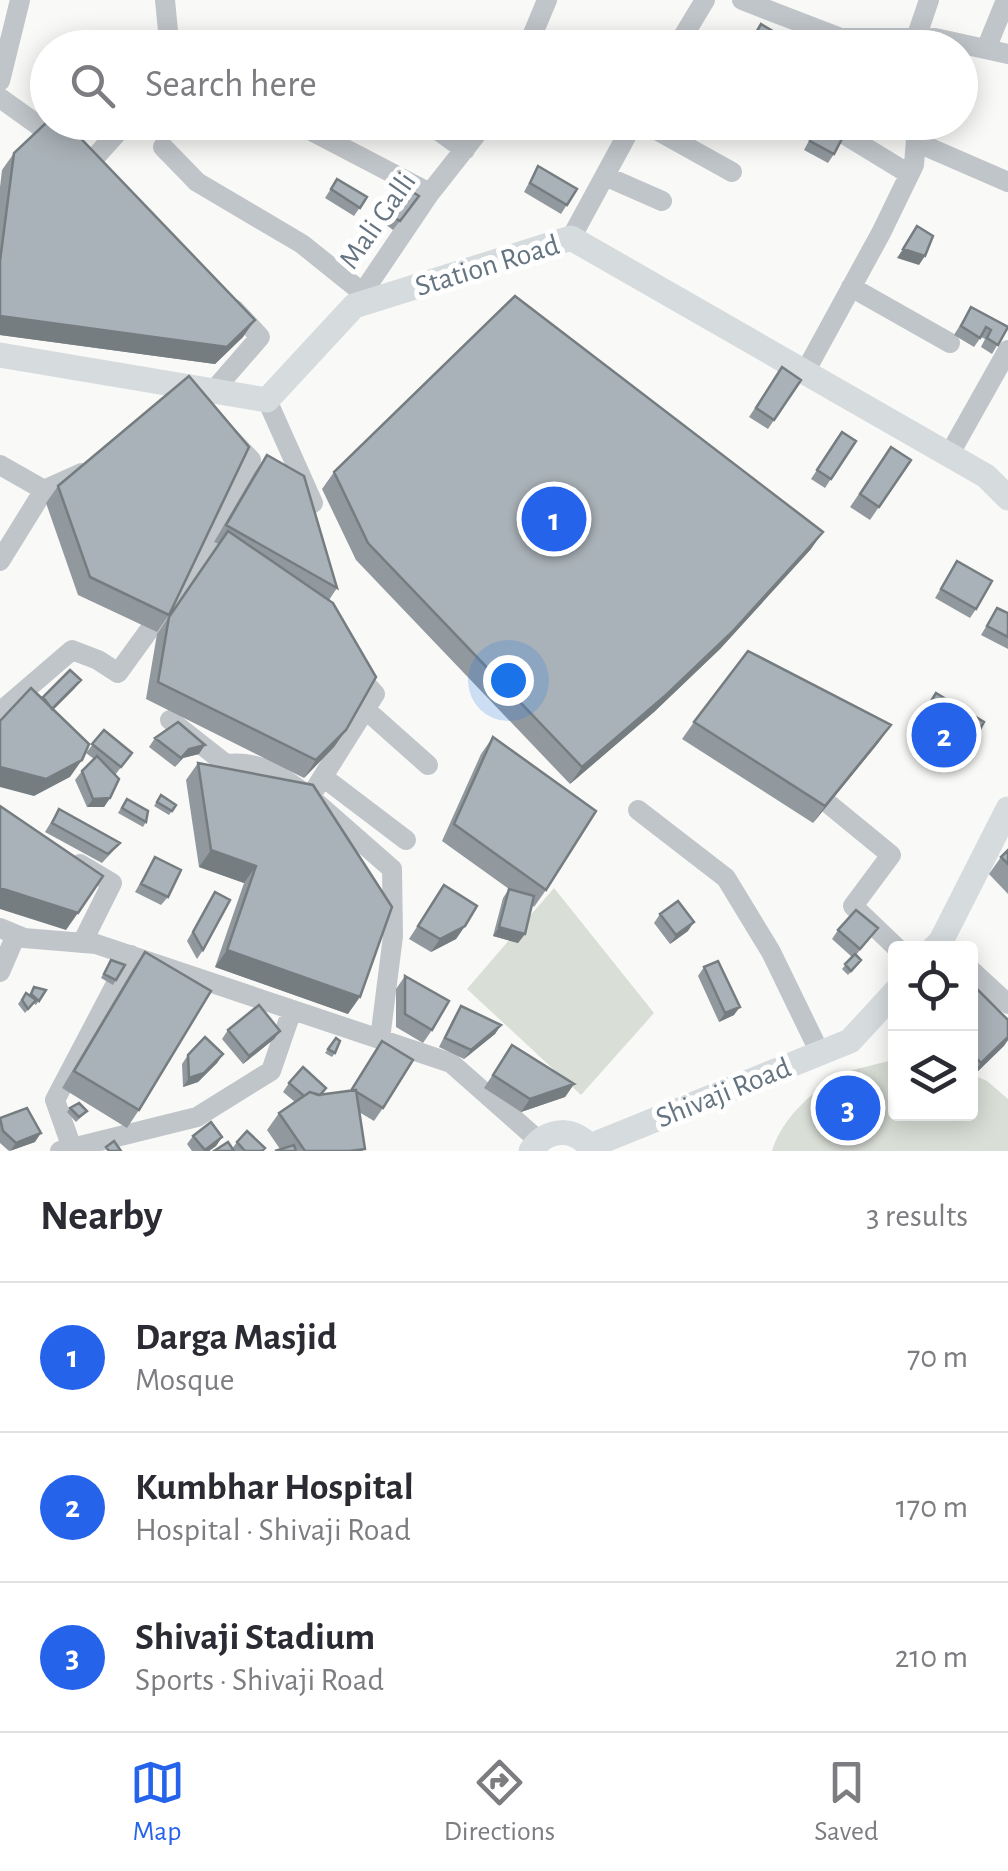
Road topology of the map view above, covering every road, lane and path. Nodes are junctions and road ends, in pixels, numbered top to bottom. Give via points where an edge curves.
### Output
1 (20, 0) edge
2 (165, 0) edge
3 (547, 0) edge
4 (705, 0) edge
5 (742, 0) edge
6 (930, 0) edge
7 (1006, 0) edge
8 (168, 30) edge
9 (534, 30) edge
10 (691, 30) edge
11 (816, 30) edge
12 (919, 30) edge
13 (978, 47) edge
14 (986, 49) junction
15 (1008, 54) edge
16 (0, 81) edge
17 (0, 98) edge
18 (30, 119) edge
19 (60, 140) edge
20 (115, 140) edge
21 (328, 140) edge
22 (451, 140) edge
23 (472, 140) edge
24 (624, 140) edge
25 (674, 140) edge
26 (853, 140) edge
27 (914, 140) edge
28 (930, 140) edge
29 (163, 147) dead end
30 (465, 150) junction
31 (732, 172) dead end
32 (909, 174) junction
33 (605, 176) junction
34 (1008, 182) edge
35 (430, 193) junction
36 (662, 201) dead end
37 (571, 238) junction
38 (852, 287) junction
39 (219, 294) edge
40 (358, 300) junction
41 (950, 343) dead end
42 (1008, 350) edge
43 (0, 355) edge
44 (805, 372) junction
45 (267, 400) junction
46 (210, 407) junction
47 (949, 455) junction
48 (102, 460) edge
49 (0, 465) edge
50 (44, 490) junction
51 (1008, 498) edge
52 (313, 503) edge
53 (0, 561) edge
54 (342, 650) edge
55 (366, 708) junction
56 (0, 712) edge
57 (170, 720) dead end
58 (428, 765) dead end
59 (322, 777) junction
60 (310, 798) junction
61 (830, 804) edge
62 (1008, 809) edge
63 (638, 810) dead end
64 (406, 840) dead end
65 (64, 854) edge
66 (8, 932) edge
67 (890, 941) edge
68 (943, 941) edge
69 (82, 942) junction
70 (131, 956) junction
71 (0, 972) edge
72 (978, 976) edge
73 (888, 1000) edge
74 (1008, 1004) edge
75 (292, 1010) junction
76 (380, 1040) junction
77 (820, 1053) junction
78 (534, 1146) edge
79 (591, 1148) edge
80 (66, 1150) edge

1 - 16 street
2 - 8 street
3 - 9 street
4 - 10 street
5 - 11 street
6 - 12 street
7 - 14 street
13 - 14 street
14 - 15 street
17 - 18 street
19 - 20 street via 94,171
21 - 35 street
22 - 30 street
23 - 30 street, Mali Galli
24 - 33 street
25 - 31 street
26 - 32 street
27 - 32 street
28 - 34 street
29 - 40 street via 198,182 302,244
30 - 35 street, Mali Galli
32 - 38 street
33 - 36 street
33 - 37 street
35 - 40 street, Mali Galli
37 - 40 main road, Station Road
37 - 44 main road, Station Road
38 - 41 street
38 - 44 street
39 - 46 street via 260,336
40 - 45 main road, Station Road
42 - 47 street
43 - 46 main road via 172,391
44 - 47 main road, Station Road
45 - 46 main road
45 - 52 street
46 - 56 street via 251,460 220,546 118,674 72,650
47 - 51 main road, Station Road
48 - 50 street
49 - 50 street
50 - 53 street
54 - 55 street via 375,694
55 - 58 street
55 - 59 street
57 - 60 street via 226,764 274,770
59 - 60 street
59 - 64 street
60 - 76 street via 392,868 393,936
61 - 67 street via 891,855 853,906
62 - 68 main road
63 - 77 street via 726,878
65 - 69 street via 112,884
66 - 69 street
66 - 71 street
69 - 70 street
70 - 75 street
70 - 80 street via 55,1100
72 - 74 street
73 - 77 main road, Shivaji Road via 850,1041
75 - 76 street
75 - 80 street via 272,1071 197,1117
76 - 78 street via 451,1064
77 - 79 main road, Shivaji Road
78 - 79 main road via 546,1135 565,1132

